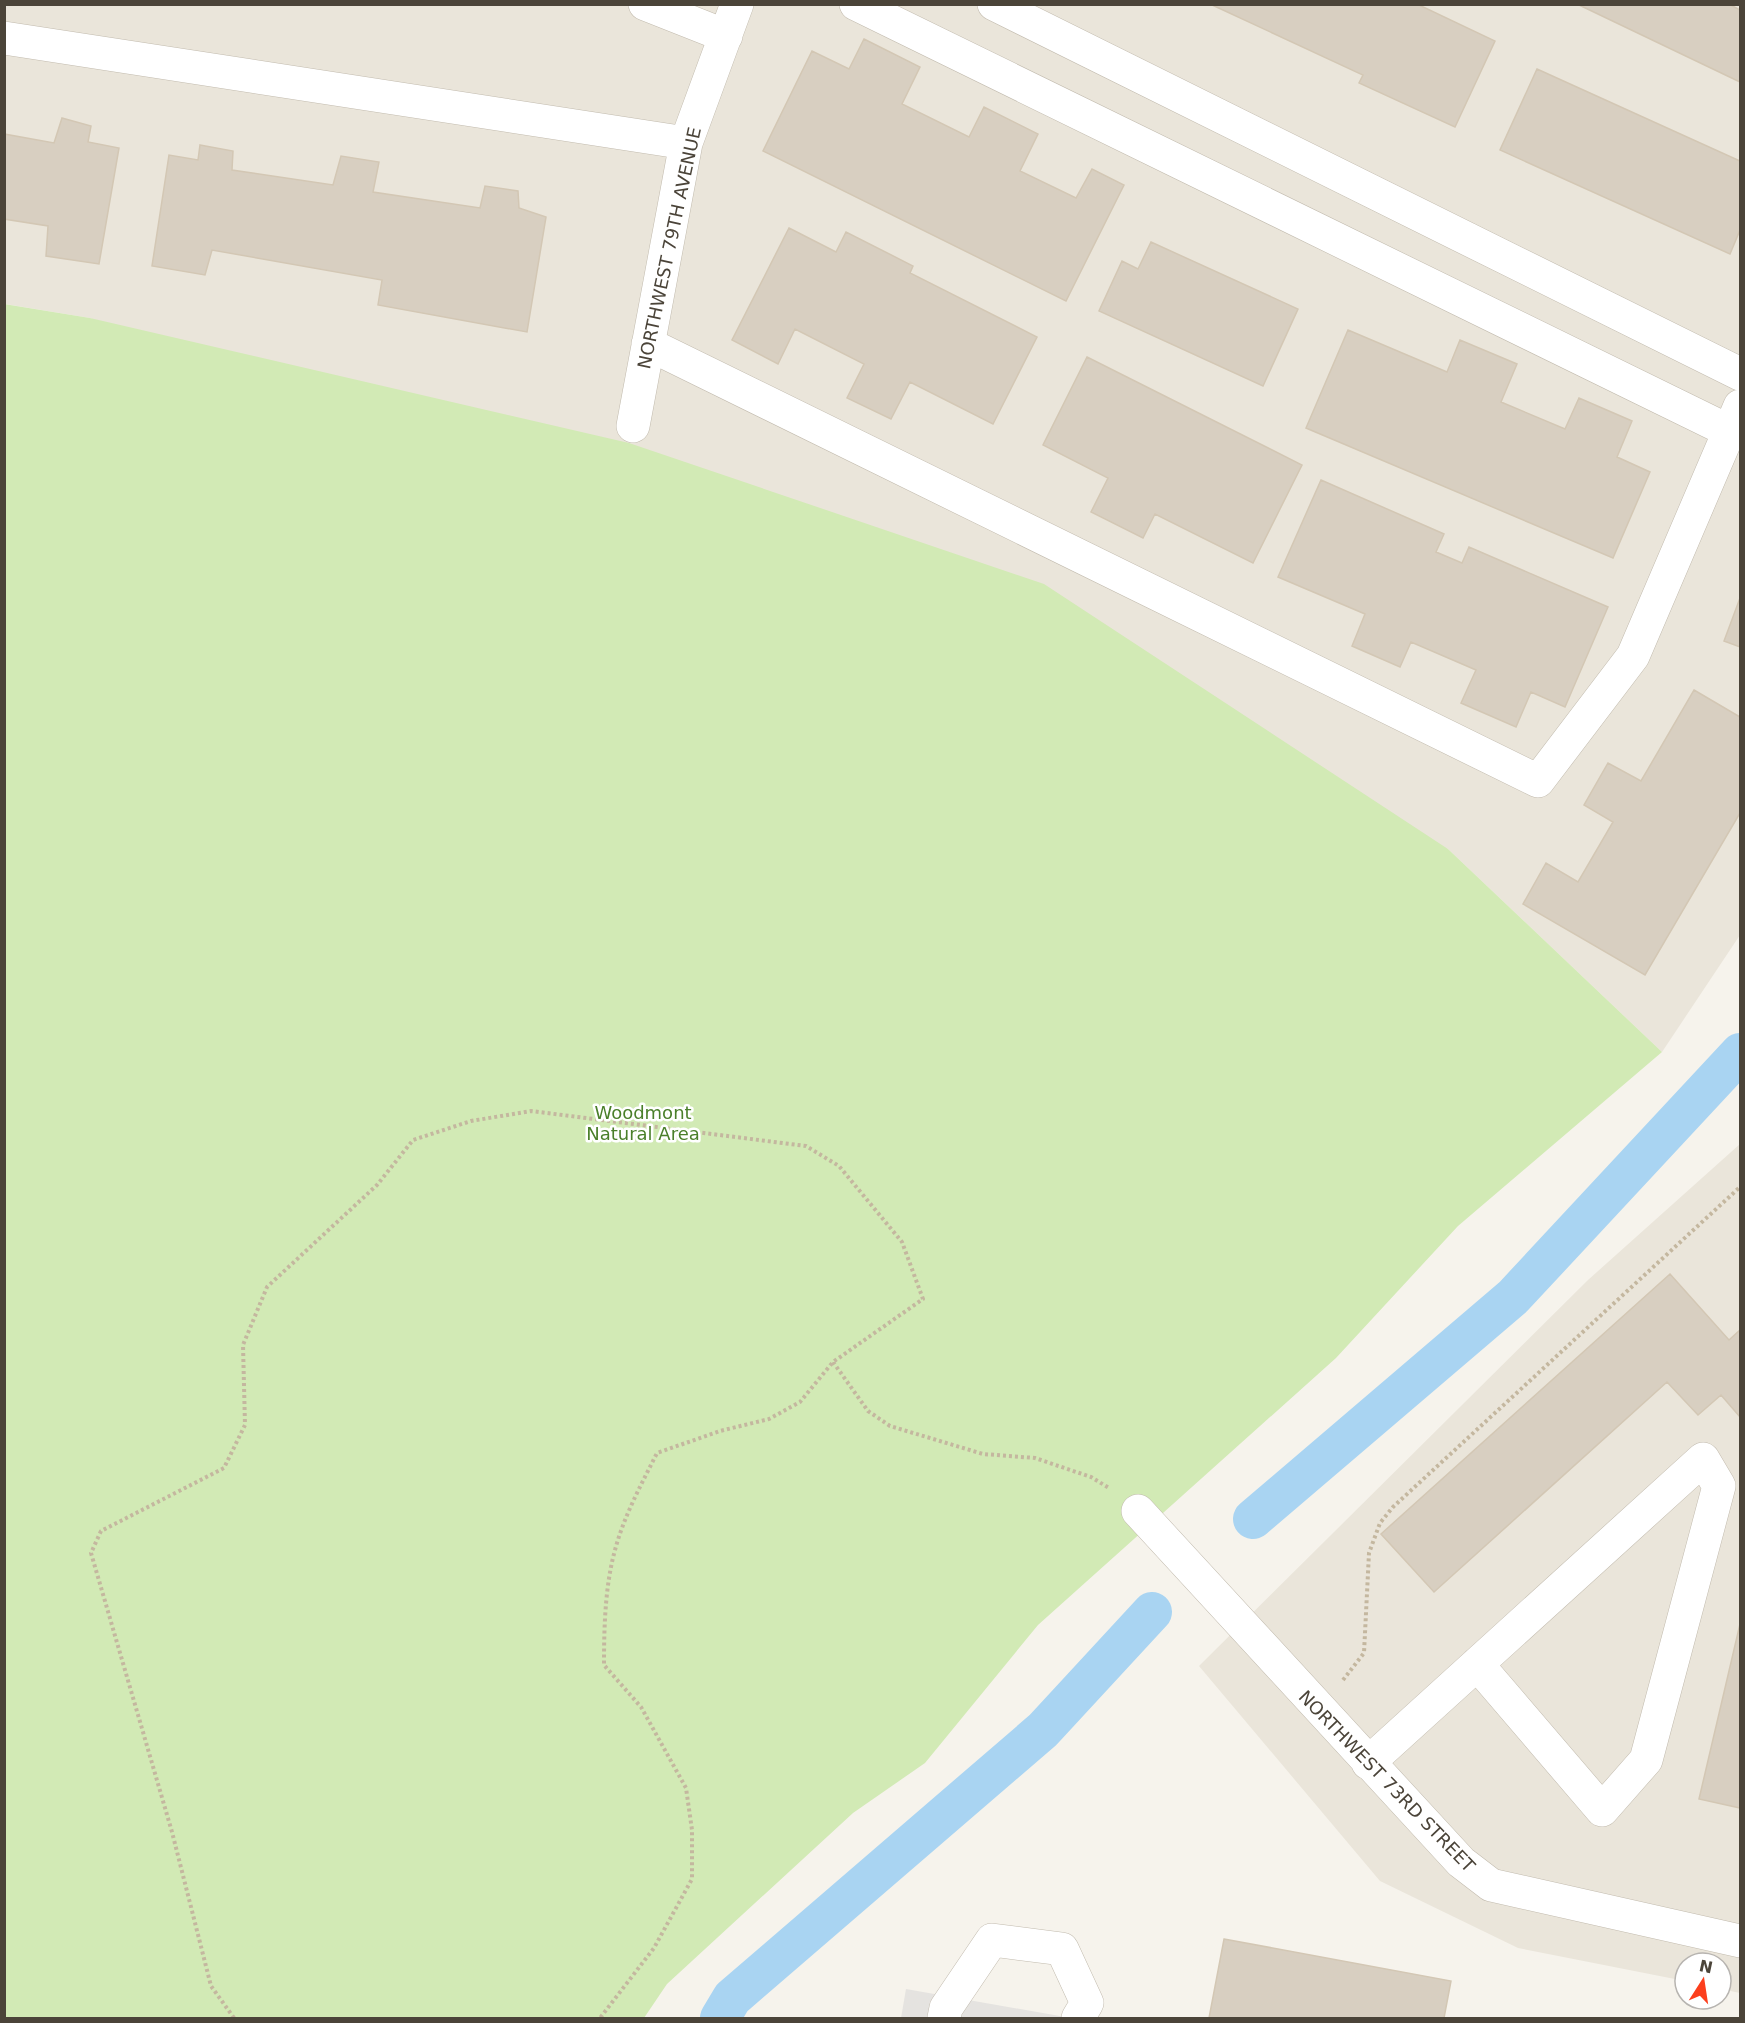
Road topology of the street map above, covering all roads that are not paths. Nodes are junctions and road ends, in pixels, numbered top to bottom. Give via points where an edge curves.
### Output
1 (645, 4) edge
2 (737, 4) edge
3 (856, 4) edge
4 (994, 4) edge
5 (726, 36) junction
6 (4, 38) edge
7 (686, 143) junction
8 (648, 344) junction
9 (1740, 375) edge
10 (1735, 418) edge
11 (633, 426) dead end
12 (1730, 1491) edge
13 (1138, 1511) road end
14 (1477, 1664) junction
15 (1368, 1763) junction
16 (1740, 1941) edge
17 (944, 2019) edge
18 (1078, 2019) edge

1 - 5 lane
2 - 5 lane, NORTHWEST 79TH AVENUE
3 - 10 lane
4 - 9 lane
5 - 7 lane, NORTHWEST 79TH AVENUE
6 - 7 lane
7 - 8 lane, NORTHWEST 79TH AVENUE
8 - 10 lane via 1538,781 1633,656
8 - 11 lane, NORTHWEST 79TH AVENUE
12 - 14 lane via 1703,1459
12 - 14 lane via 1646,1760 1602,1810
13 - 15 lane, NORTHWEST 73RD STREET
14 - 15 lane
15 - 16 lane, NORTHWEST 73RD STREET via 1461,1862 1491,1885
17 - 18 lane via 946,2008 992,1940 1062,1948 1087,2003

